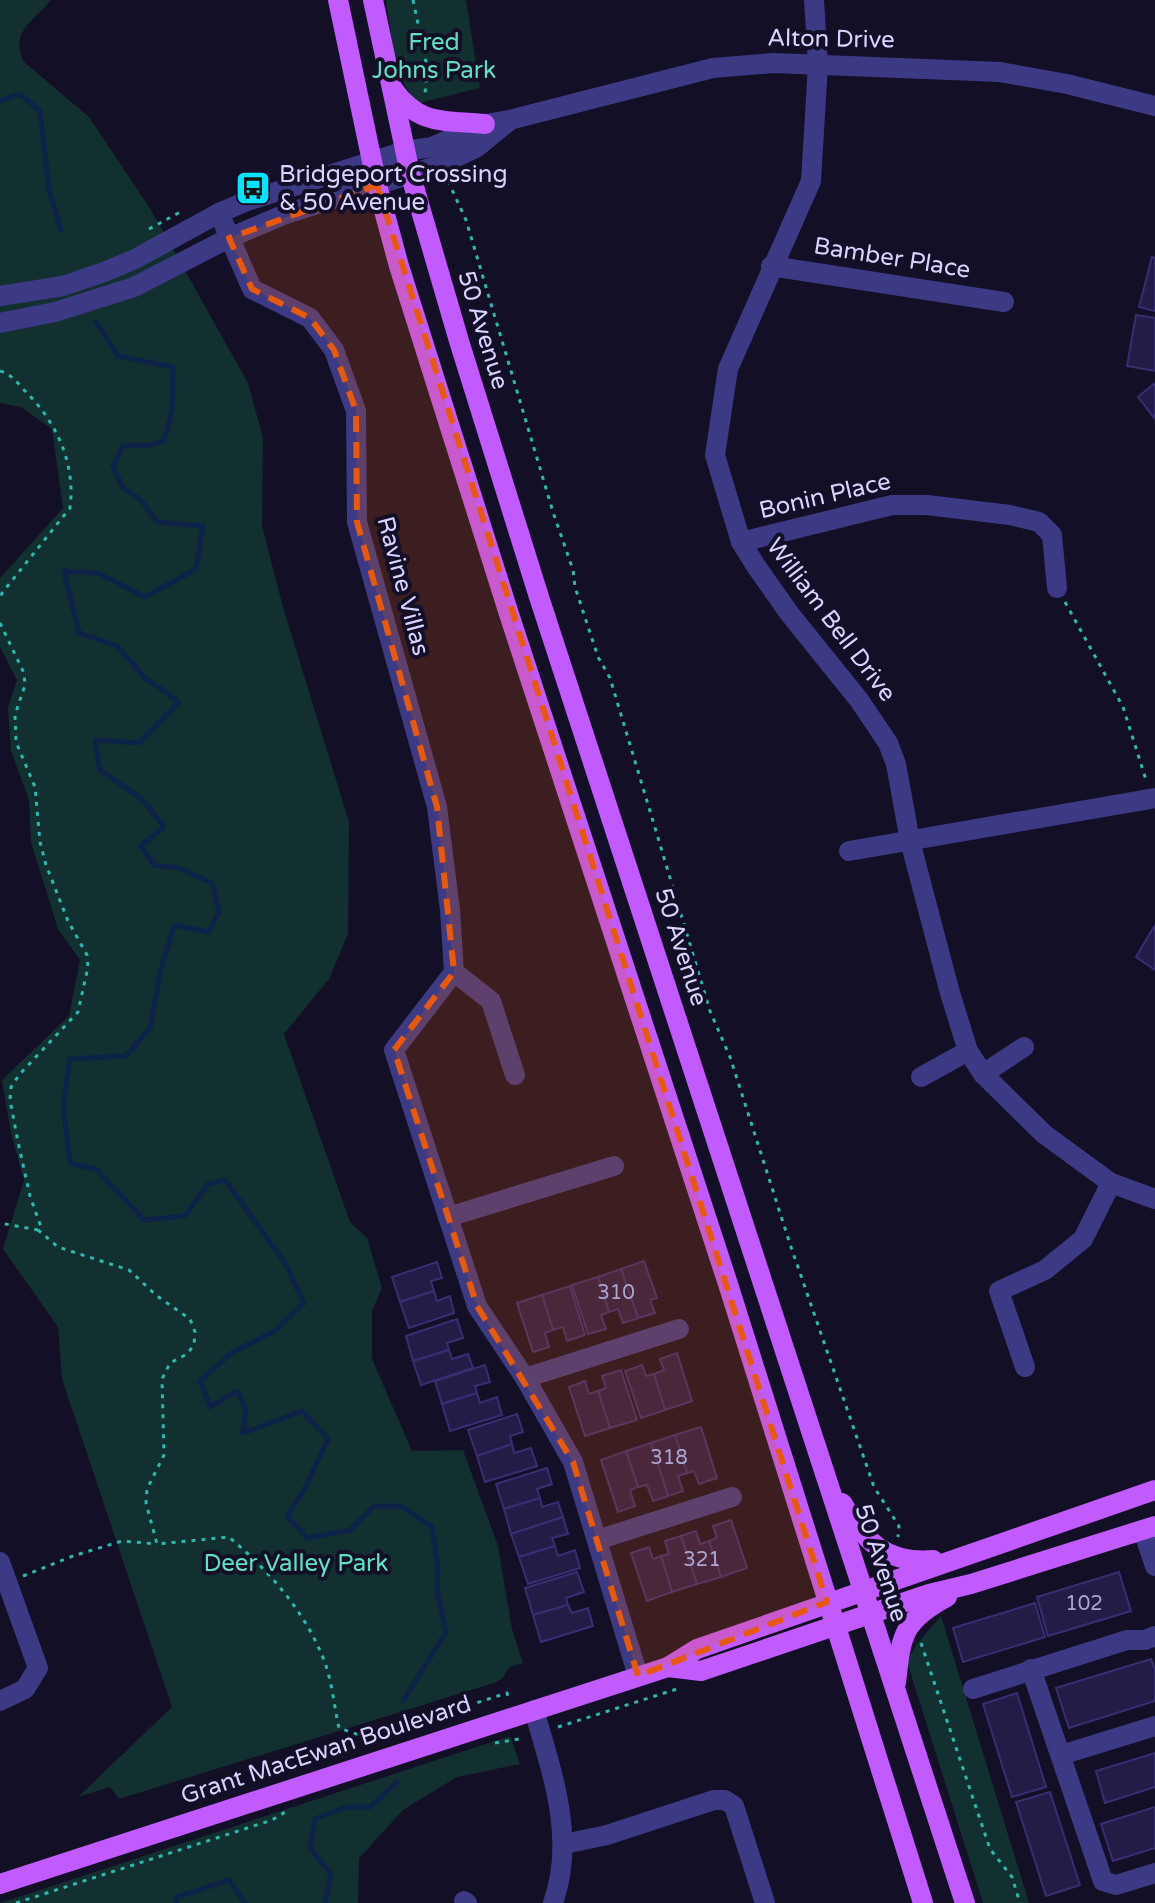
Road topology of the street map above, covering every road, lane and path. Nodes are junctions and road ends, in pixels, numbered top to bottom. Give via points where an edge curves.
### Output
1 (338, 0) edge
2 (373, 0) edge
3 (413, 0) edge
4 (814, 0) edge
5 (818, 64) junction
6 (391, 86) junction
7 (1155, 106) edge
8 (425, 118) junction
9 (509, 120) junction
10 (485, 124) junction
11 (405, 151) junction
12 (372, 161) junction
13 (439, 165) junction
14 (410, 173) junction
15 (377, 185) junction
16 (219, 213) junction
17 (229, 238) junction
18 (771, 266) junction
19 (0, 296) edge
20 (1004, 302) dead end
21 (0, 323) edge
22 (0, 371) edge
23 (741, 542) junction
24 (1057, 588) joint
25 (0, 600) edge
26 (0, 623) edge
27 (1154, 798) edge
28 (910, 841) junction
29 (849, 851) dead end
30 (454, 972) junction
31 (1024, 1047) dead end
32 (968, 1051) junction
33 (983, 1074) junction
34 (515, 1075) dead end
35 (921, 1077) dead end
36 (614, 1166) dead end
37 (1111, 1183) junction
38 (1155, 1199) edge
39 (448, 1217) junction
40 (0, 1223) edge
41 (38, 1230) junction
42 (679, 1329) dead end
43 (1025, 1367) dead end
44 (525, 1378) junction
45 (825, 1475) junction
46 (1155, 1490) edge
47 (732, 1497) dead end
48 (1149, 1528) edge
49 (597, 1540) junction
50 (157, 1544) junction
51 (891, 1555) junction
52 (965, 1557) junction
53 (0, 1562) edge
54 (1155, 1566) edge
55 (7, 1582) junction
56 (971, 1584) junction
57 (862, 1590) junction
58 (827, 1602) junction
59 (870, 1614) junction
60 (1155, 1624) edge
61 (835, 1626) junction
62 (918, 1634) dead end
63 (1155, 1636) edge
64 (1127, 1640) junction
65 (668, 1667) junction
66 (1031, 1669) junction
67 (638, 1676) junction
68 (692, 1684) dead end
69 (973, 1689) dead end
70 (895, 1691) junction
71 (0, 1701) edge
72 (534, 1710) junction
73 (513, 1717) junction
74 (1155, 1726) edge
75 (540, 1732) junction
76 (519, 1739) junction
77 (495, 1743) dead end
78 (1061, 1755) junction
79 (292, 1808) dead end
80 (564, 1844) junction
81 (1155, 1873) edge
82 (0, 1884) edge
83 (16, 1903) edge
84 (553, 1903) edge
85 (765, 1903) edge
86 (923, 1903) edge
87 (965, 1903) edge
88 (1020, 1903) edge

1 - 12 main road
2 - 6 main road, 50 Avenue
3 - 8 path via 427,67
4 - 5 street, William Bell Drive
5 - 7 street, Alton Drive via 1000,72
5 - 9 street, Alton Drive via 713,68
5 - 18 street, William Bell Drive via 811,181
6 - 8 main road via 404,104
6 - 11 main road, 50 Avenue
8 - 10 main road
9 - 10 street, Alton Drive
9 - 13 street, Alton Drive via 476,148
10 - 11 street, Alton Drive via 432,147
11 - 12 street, Alton Drive
11 - 14 main road, 50 Avenue
12 - 15 main road
12 - 16 street, Alton Drive
13 - 14 street, Alton Drive
13 - 51 path via 466,220 575,587 610,678 710,1011 874,1487 899,1526
14 - 15 street, Alton Drive
14 - 45 main road, 50 Avenue via 544,612
15 - 17 street, Alton Drive
15 - 58 main road via 453,441
16 - 17 street, Ravine Villas
16 - 19 street, Alton Drive via 104,272 63,286
17 - 21 street, Alton Drive via 124,291
17 - 30 street, Ravine Villas via 252,289 310,318 334,350 356,411 357,522 437,807
18 - 20 street, Bamber Place
18 - 23 street, William Bell Drive via 728,369 715,455
22 - 25 path via 43,408 56,430 72,493 70,508
23 - 24 street, Bonin Place via 892,505 1010,515 1039,522 1052,535
23 - 28 street, William Bell Drive via 888,743 901,782
24 - 27 path via 1123,707
26 - 41 path via 24,673 15,715 16,742 35,787 40,842 88,967 78,1012 11,1087 30,1196 41,1221
27 - 28 street
28 - 29 street
28 - 32 street, William Bell Drive
30 - 34 street via 491,1001
30 - 39 street via 394,1050
31 - 33 street
32 - 33 street, William Bell Drive
32 - 35 street
33 - 37 street, William Bell Drive via 1044,1134
36 - 39 street
37 - 38 street, William Bell Drive
37 - 43 street via 1083,1239 1045,1270 999,1291
39 - 44 street via 477,1306
40 - 41 path
41 - 50 path via 58,1247 129,1270 190,1319 195,1332 194,1345 170,1363 162,1379 164,1455 146,1503
42 - 44 street
44 - 49 street via 573,1462
45 - 51 main road via 866,1538
45 - 57 main road, 50 Avenue
46 - 52 main road, Grant MacEwan Boulevard
47 - 49 street
48 - 54 street
48 - 56 main road, Grant MacEwan Boulevard
49 - 67 street
50 - 55 path via 122,1541
50 - 73 path via 229,1537 261,1564 297,1607 325,1662 339,1728 368,1738 507,1693
51 - 52 main road via 913,1562
52 - 57 main road, Grant MacEwan Boulevard
53 - 55 street
55 - 71 street via 38,1668 25,1689
56 - 59 main road, Grant MacEwan Boulevard
56 - 70 main road via 929,1607 907,1627
57 - 58 main road, Grant MacEwan Boulevard
57 - 59 main road, 50 Avenue
58 - 61 main road
58 - 65 main road, Grant MacEwan Boulevard via 697,1649
59 - 61 main road, Grant MacEwan Boulevard
59 - 70 main road, 50 Avenue
60 - 64 street
61 - 65 main road, Grant MacEwan Boulevard via 701,1671
61 - 86 main road
62 - 88 path via 990,1849 1012,1877
63 - 64 street
64 - 66 street
65 - 67 main road, Grant MacEwan Boulevard
66 - 69 street
66 - 78 street
67 - 72 main road, Grant MacEwan Boulevard
68 - 75 path
70 - 87 main road, 50 Avenue
72 - 73 main road, Grant MacEwan Boulevard
72 - 75 street
73 - 76 path
73 - 82 main road, Grant MacEwan Boulevard
74 - 78 street
75 - 76 path
75 - 80 street
76 - 77 path
78 - 81 street via 1103,1881 1116,1885
79 - 83 path via 272,1820
80 - 84 street
80 - 85 street via 725,1800 734,1806

